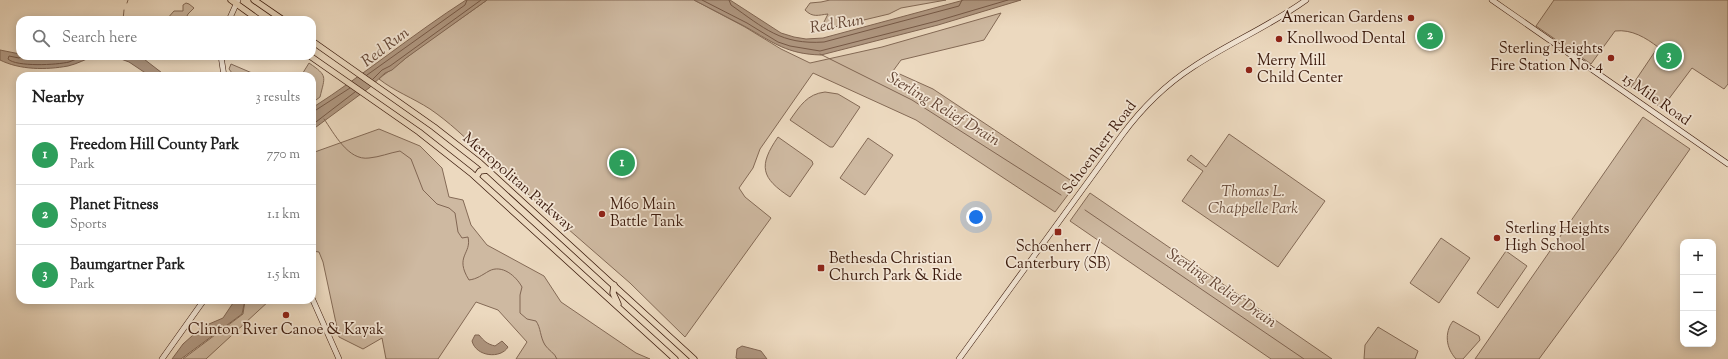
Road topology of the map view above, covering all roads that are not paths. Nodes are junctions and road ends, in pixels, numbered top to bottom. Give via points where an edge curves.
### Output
1 (231, 0) edge
2 (254, 0) edge
3 (1306, 0) edge
4 (1492, 0) edge
5 (237, 2) edge
6 (231, 16) edge
7 (254, 16) edge
8 (277, 16) edge
9 (316, 44) edge
10 (222, 60) edge
11 (316, 60) edge
12 (223, 72) edge
13 (1728, 164) edge
14 (488, 170) junction
15 (476, 177) junction
16 (614, 285) junction
17 (201, 304) edge
18 (315, 304) edge
19 (621, 310) junction
20 (162, 359) edge
21 (339, 359) edge
22 (675, 359) edge
23 (694, 359) edge
24 (959, 359) edge

1 - 5 main road
2 - 8 main road
3 - 24 main road, Schoenherr Road via 1193,66 1149,103 1122,135
4 - 13 main road, 15 Mile Road
5 - 6 main road
5 - 7 main road
9 - 14 main road, Metropolitan Parkway via 434,127
10 - 12 main road
11 - 15 main road, Metropolitan Parkway via 438,146
14 - 15 main road via 480,170
14 - 16 main road, Metropolitan Parkway
15 - 19 main road, Metropolitan Parkway
16 - 19 main road via 613,293
16 - 23 main road, Metropolitan Parkway
17 - 20 main road
18 - 21 main road
19 - 22 main road, Metropolitan Parkway

